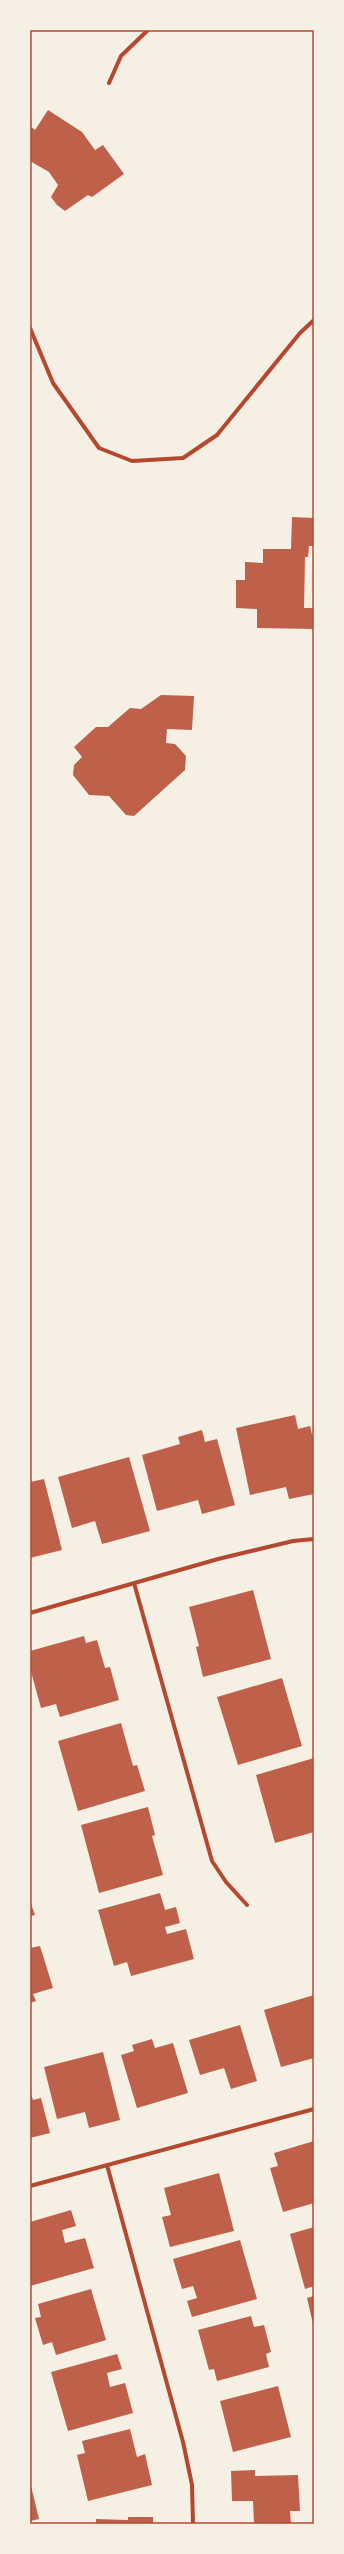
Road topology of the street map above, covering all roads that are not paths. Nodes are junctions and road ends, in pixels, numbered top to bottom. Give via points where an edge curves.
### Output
1 (148, 30) edge
2 (109, 83) dead end
3 (314, 320) edge
4 (30, 328) edge
5 (314, 1539) edge
6 (134, 1583) junction
7 (30, 1613) edge
8 (247, 1905) dead end
9 (314, 2109) edge
10 (107, 2165) junction
11 (30, 2186) edge
12 (193, 2524) edge

1 - 2 street via 121,56
3 - 4 street via 300,333 217,435 183,458 132,461 99,448 53,383
5 - 6 street via 293,1541 218,1559
6 - 7 street
6 - 8 street via 212,1861 226,1882
9 - 10 street
10 - 11 street
10 - 12 street via 183,2442 192,2485

